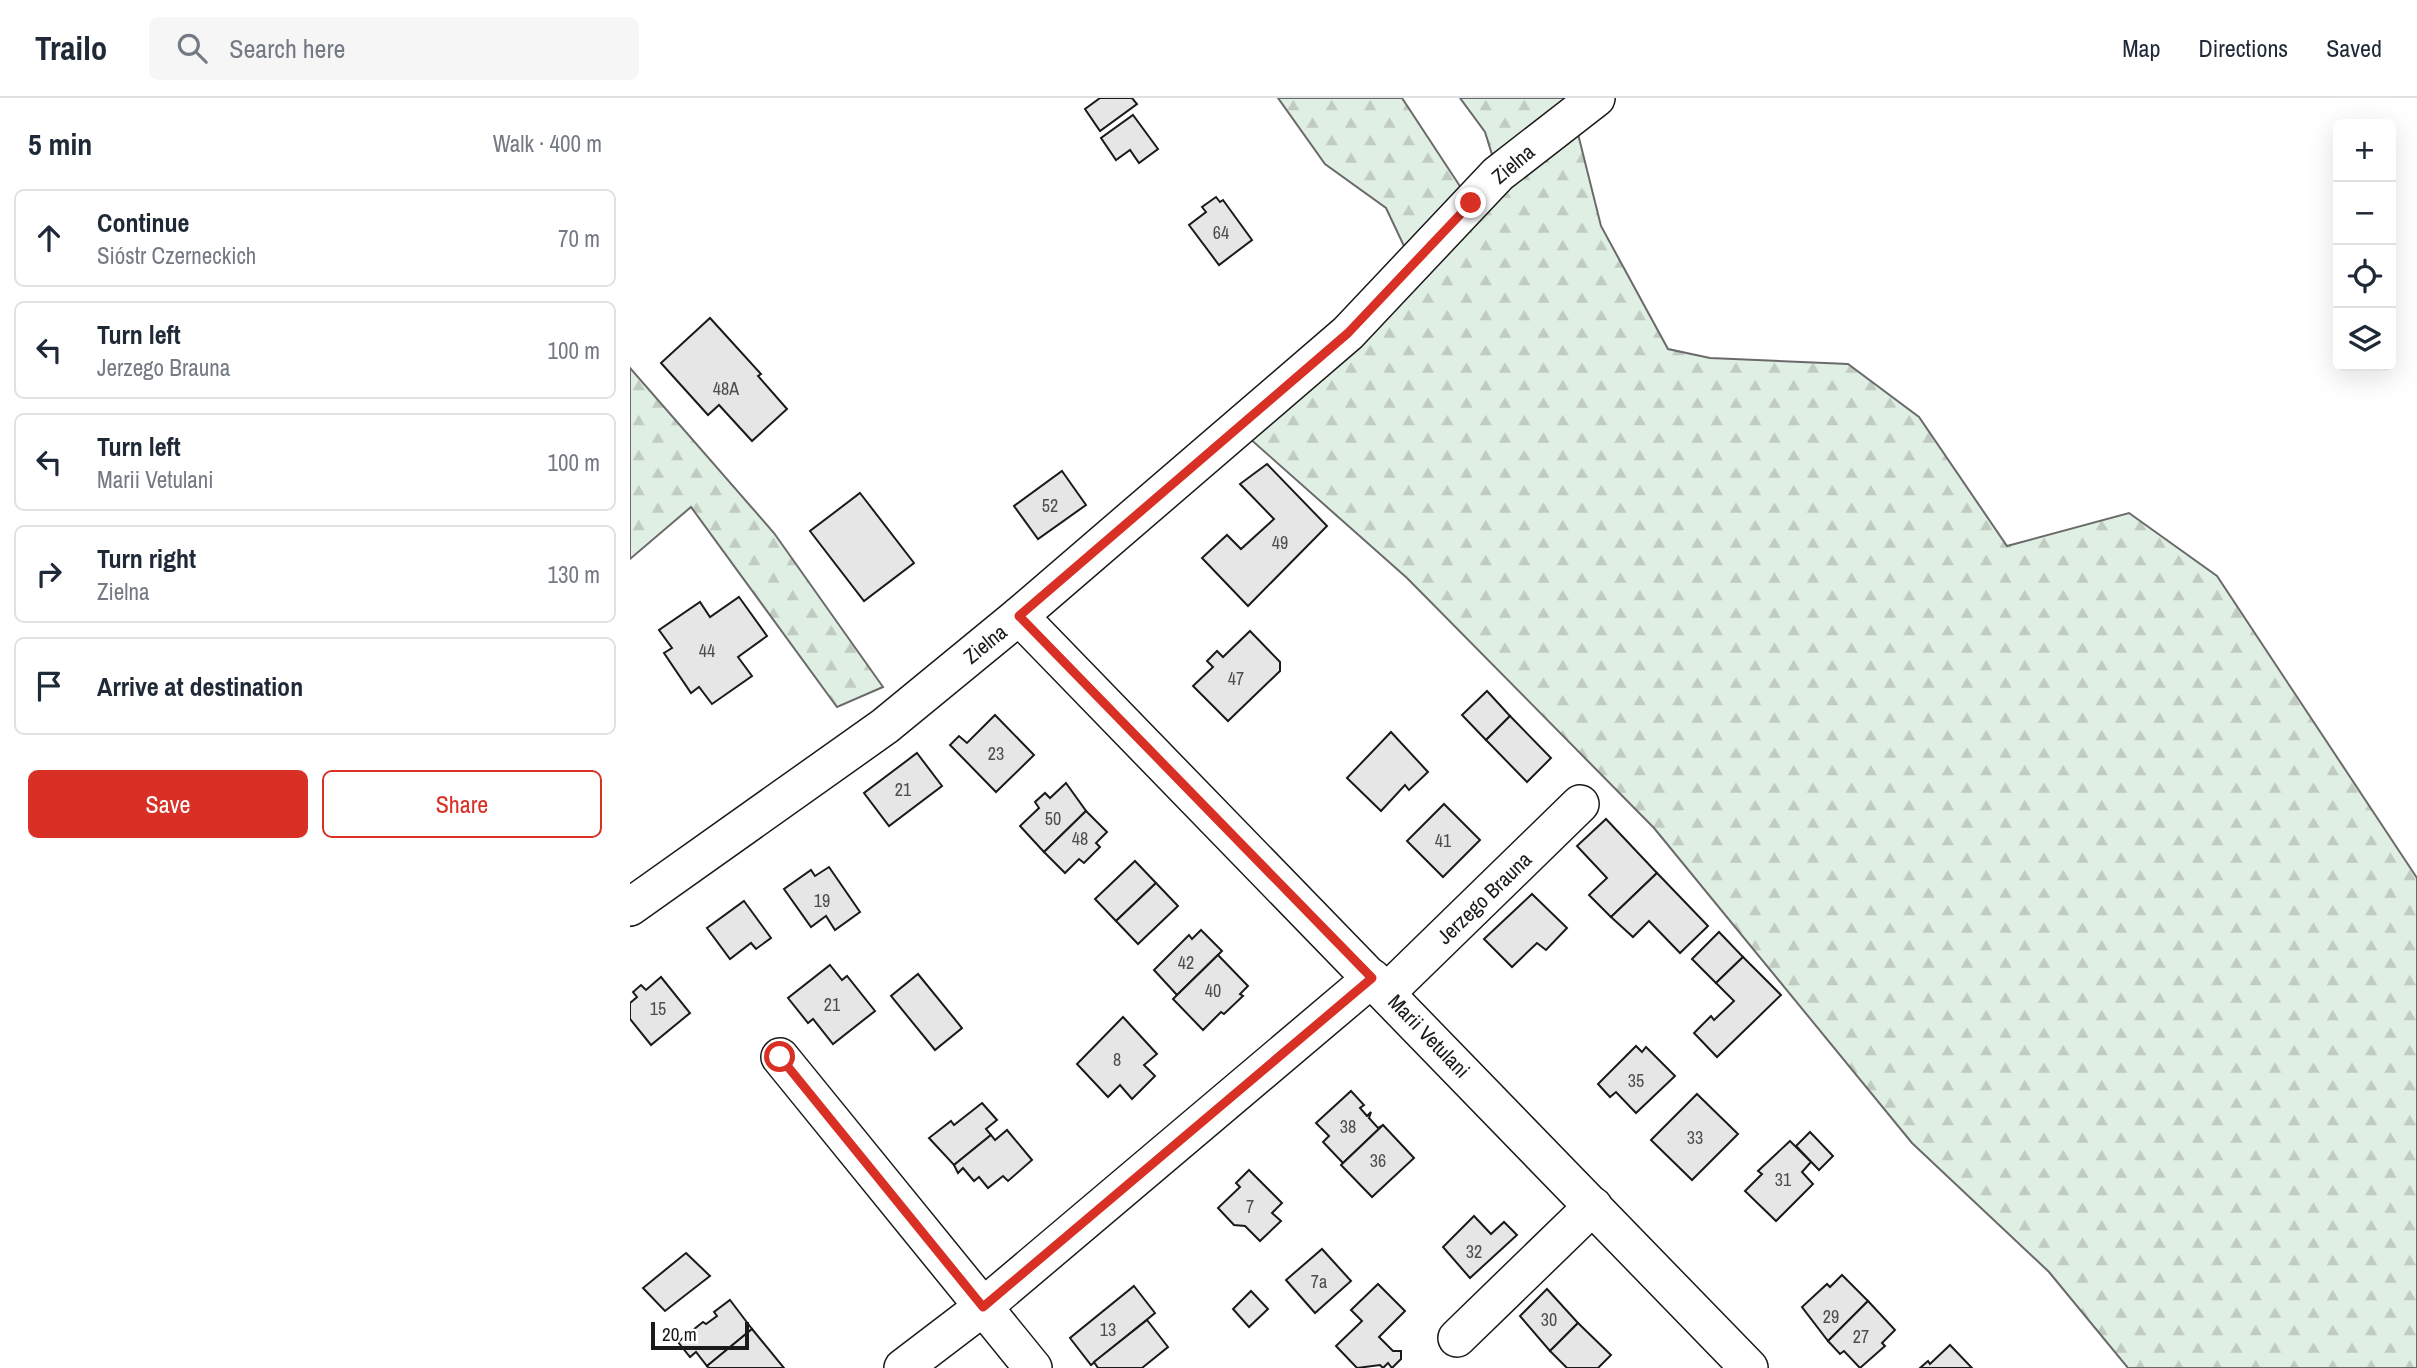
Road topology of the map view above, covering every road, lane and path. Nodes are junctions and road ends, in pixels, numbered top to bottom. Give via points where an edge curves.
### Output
1 (1596, 98) edge
2 (1019, 616) junction
3 (1580, 804) dead end
4 (630, 907) edge
5 (1379, 985) junction
6 (780, 1057) dead end
7 (1593, 1206) junction
8 (983, 1307) junction
9 (1457, 1338) dead end
10 (903, 1368) edge
11 (1033, 1368) edge
12 (1749, 1368) edge

1 - 2 street, Zielna via 1499,174 1340,340
2 - 4 street, Zielna via 885,726
2 - 5 street, Marii Vetulani
3 - 5 street, Jerzego Brauna
5 - 7 street, Marii Vetulani
5 - 8 street, Jerzego Brauna
6 - 8 street
7 - 9 street
7 - 12 street, Marii Vetulani
8 - 10 street, Jerzego Brauna
8 - 11 street

